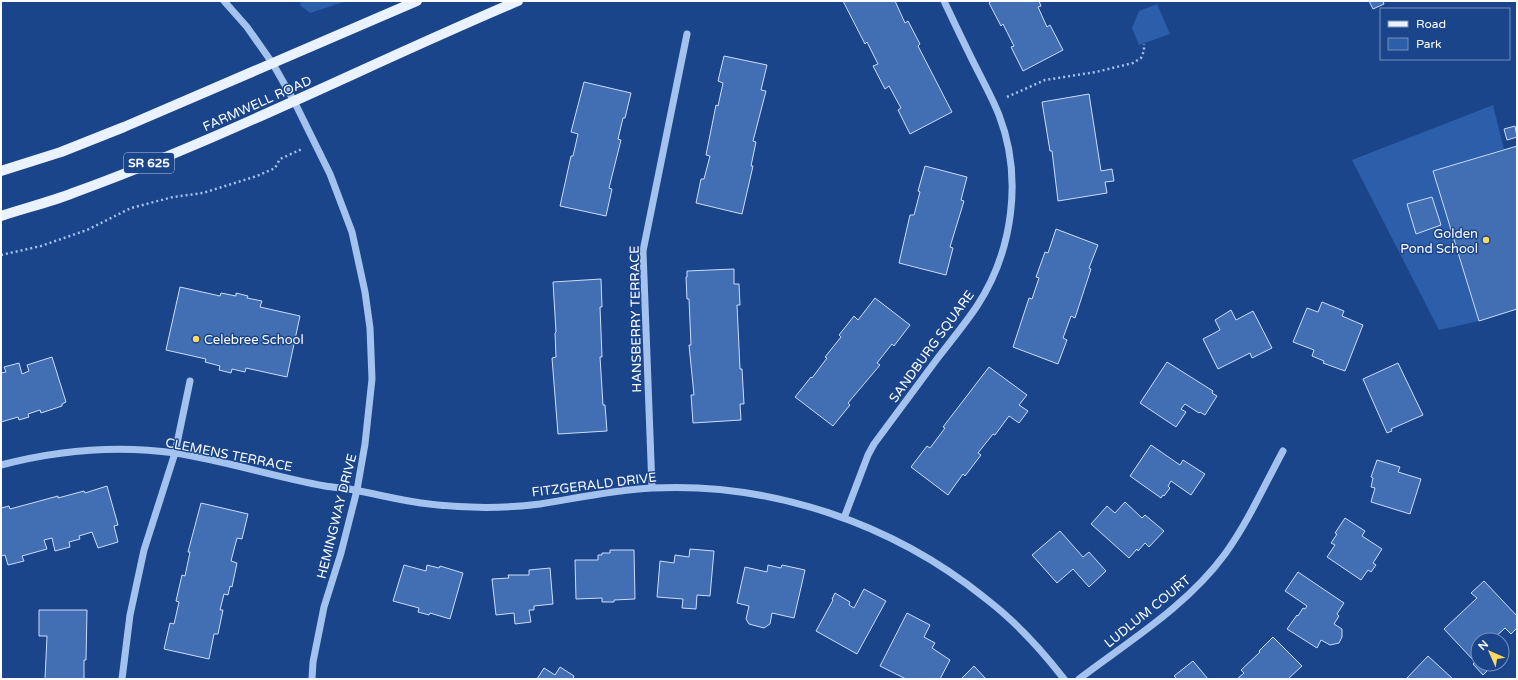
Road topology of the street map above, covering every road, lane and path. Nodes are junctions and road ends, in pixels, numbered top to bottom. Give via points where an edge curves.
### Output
1 (224, 1) edge
2 (417, 1) edge
3 (518, 1) edge
4 (944, 1) edge
5 (687, 34) dead end
6 (1144, 44) dead end
7 (273, 64) junction
8 (294, 101) junction
9 (994, 104) junction
10 (314, 144) junction
11 (1, 171) edge
12 (1, 216) edge
13 (1, 255) edge
14 (190, 380) dead end
15 (1283, 451) dead end
16 (175, 453) junction
17 (1, 465) edge
18 (652, 488) junction
19 (357, 490) junction
20 (844, 518) junction
21 (122, 679) edge
22 (312, 679) edge
23 (1064, 679) edge
24 (1079, 679) edge

1 - 7 street, HEMINGWAY DRIVE via 247,26
2 - 7 main road
3 - 8 main road, FARMWELL ROAD / SR 625
4 - 9 street, SANDBURG SQUARE
5 - 18 street, HANSBERRY TERRACE via 643,251
6 - 9 path via 1141,58 1133,63 1045,80
7 - 8 street, HEMINGWAY DRIVE
7 - 11 main road via 117,130 61,152
8 - 10 street, HEMINGWAY DRIVE
8 - 12 main road, FARMWELL ROAD / SR 625 via 72,194
9 - 20 street, SANDBURG SQUARE via 1006,138 1012,186 1008,232 1002,253 978,306 874,444
10 - 13 path via 280,159 276,168 257,176 203,192 131,208 87,230 41,246
10 - 19 street, HEMINGWAY DRIVE via 330,174 352,232 370,328 372,378
14 - 16 street
15 - 24 street, LUDLUM COURT via 1240,532 1206,576 1173,608
16 - 17 street, CLEMENS TERRACE via 111,449 78,451
16 - 19 street, CLEMENS TERRACE via 326,486
16 - 21 street via 144,550 130,615
18 - 19 street, FITZGERALD DRIVE via 598,493 538,504 486,507 421,503
18 - 20 street, FITZGERALD DRIVE via 720,490 777,498
19 - 22 street, HEMINGWAY DRIVE via 324,607
20 - 23 street, FITZGERALD DRIVE via 882,533 918,552 985,598 1016,625

